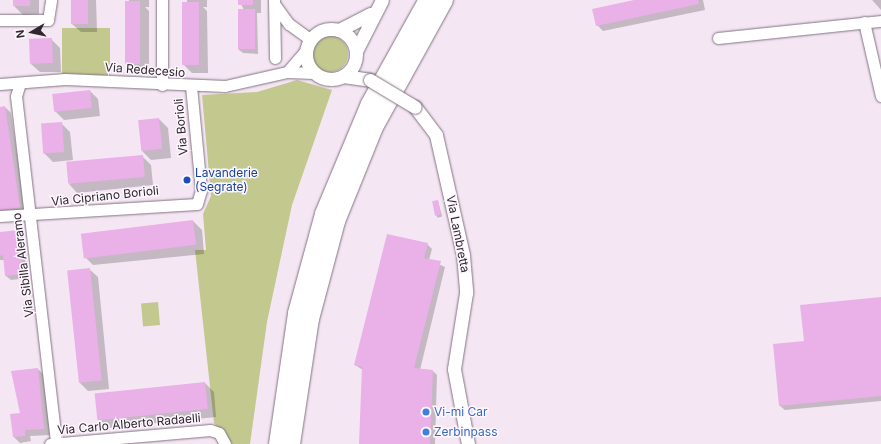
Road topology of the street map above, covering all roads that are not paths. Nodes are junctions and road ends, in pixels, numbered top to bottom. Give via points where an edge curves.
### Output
1 (50, 0) edge
2 (162, 0) edge
3 (382, 0) edge
4 (428, 0) edge
5 (444, 0) edge
6 (274, 1) edge
7 (371, 14) junction
8 (0, 20) edge
9 (881, 21) edge
10 (864, 22) junction
11 (339, 30) junction
12 (718, 38) dead end
13 (308, 45) junction
14 (356, 55) junction
15 (275, 58) dead end
16 (287, 72) junction
17 (314, 73) junction
18 (343, 76) junction
19 (370, 80) junction
20 (20, 83) junction
21 (0, 84) edge
22 (162, 85) junction
23 (191, 86) junction
24 (881, 96) edge
25 (201, 190) joint
26 (30, 215) junction
27 (0, 216) edge
28 (53, 444) edge
29 (225, 444) edge
30 (278, 444) edge
31 (291, 444) edge
32 (468, 444) edge

1 - 8 street via 48,20
2 - 22 street
3 - 7 street
4 - 30 highway via 370,104 324,214 298,313
5 - 31 highway via 374,127 339,215 310,319
6 - 13 street via 289,24
6 - 15 street
7 - 11 street
7 - 14 street
9 - 10 street
10 - 12 street
10 - 24 street
11 - 13 street via 322,30
11 - 14 street via 351,39
13 - 16 street
13 - 17 street
14 - 18 street
14 - 19 street, Via Lambretta via 361,72
16 - 17 street, Via Redecesio
16 - 23 street, Via Redecesio via 244,84
17 - 18 street via 330,79
18 - 19 street, Via Lambretta
19 - 32 street, Via Lambretta, bridge via 415,107 438,140 464,255 466,293 454,369
20 - 21 street, Via Redecesio
20 - 22 street, Via Redecesio via 65,79
20 - 26 street, Via Sibilla Aleramo via 16,96
22 - 23 street, Via Redecesio
23 - 25 street, Via Borioli
25 - 26 street, Via Cipriano Borioli via 199,201 190,206 161,203
26 - 27 street, Via Cipriano Borioli
26 - 28 street, Via Sibilla Aleramo
28 - 29 street, Via Carlo Alberto Radaelli via 210,430 219,434

